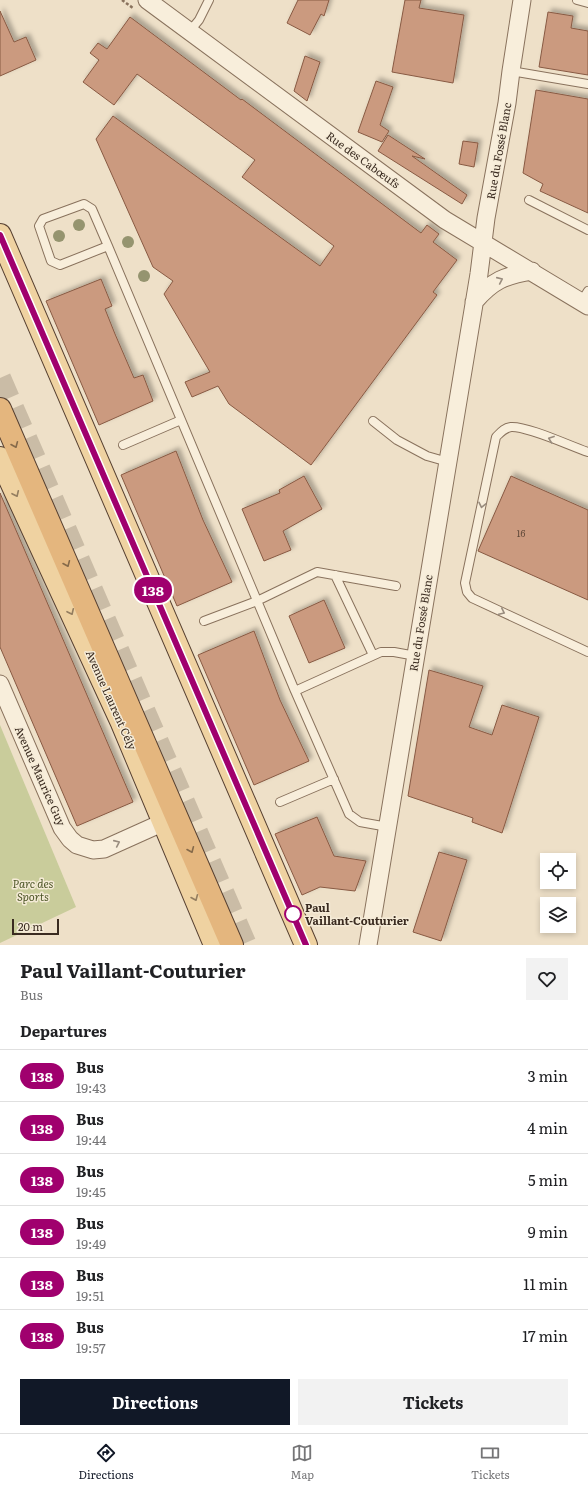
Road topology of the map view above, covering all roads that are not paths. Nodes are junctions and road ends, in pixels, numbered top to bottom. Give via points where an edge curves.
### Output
1 (147, 0) edge
2 (209, 0) edge
3 (522, 0) edge
4 (578, 0) edge
5 (588, 3) edge
6 (190, 32) junction
7 (511, 71) junction
8 (588, 84) edge
9 (529, 200) dead end
10 (588, 230) edge
11 (0, 235) edge
12 (482, 244) junction
13 (108, 246) junction
14 (532, 271) junction
15 (586, 300) edge
16 (474, 302) junction
17 (0, 409) edge
18 (181, 420) junction
19 (373, 421) dead end
20 (123, 445) dead end
21 (588, 452) edge
22 (0, 458) edge
23 (448, 462) junction
24 (335, 575) junction
25 (396, 586) dead end
26 (257, 601) junction
27 (204, 621) dead end
28 (588, 652) edge
29 (373, 655) junction
30 (416, 656) junction
31 (0, 684) edge
32 (295, 691) junction
33 (334, 779) junction
34 (280, 802) dead end
35 (164, 822) junction
36 (388, 827) junction
37 (215, 945) edge
38 (232, 945) edge
39 (306, 945) edge
40 (368, 945) edge

1 - 6 street, Rue des Cabœufs
2 - 6 lane
3 - 7 street, Rue du Fossé Blanc
4 - 5 lane
6 - 12 street, Rue des Cabœufs via 445,220
7 - 8 lane
7 - 12 street, Rue du Fossé Blanc
9 - 10 lane
11 - 39 main road
12 - 14 street, Rue des Cabœufs
12 - 16 street, Rue du Fossé Blanc
13 - 13 lane via 92,209 84,204 43,219 39,226 51,261 60,265
13 - 18 lane
14 - 15 street, Rue des Cabœufs
16 -> 14 street via 492,284 512,275
16 - 23 street, Rue du Fossé Blanc
17 -> 38 highway
18 - 20 lane
18 - 26 lane
19 - 23 lane via 398,440 427,456
21 -> 28 lane via 523,428 503,429 496,437 465,583 472,598
22 -> 35 main road, Avenue Laurent Cély via 122,723
23 - 30 street, Rue du Fossé Blanc
24 - 25 lane
24 - 26 lane via 317,572
24 - 29 lane
26 - 27 lane
26 - 32 lane
29 - 30 lane via 394,652
29 - 32 lane
30 - 36 street, Rue du Fossé Blanc
31 -> 35 street, Avenue Maurice Guy via 62,828 70,839 79,846 94,850 104,849
32 - 33 lane
33 - 34 lane
33 - 36 lane via 349,814 360,822
35 -> 37 main road, Avenue Laurent Cély
36 - 40 street, Rue du Fossé Blanc

